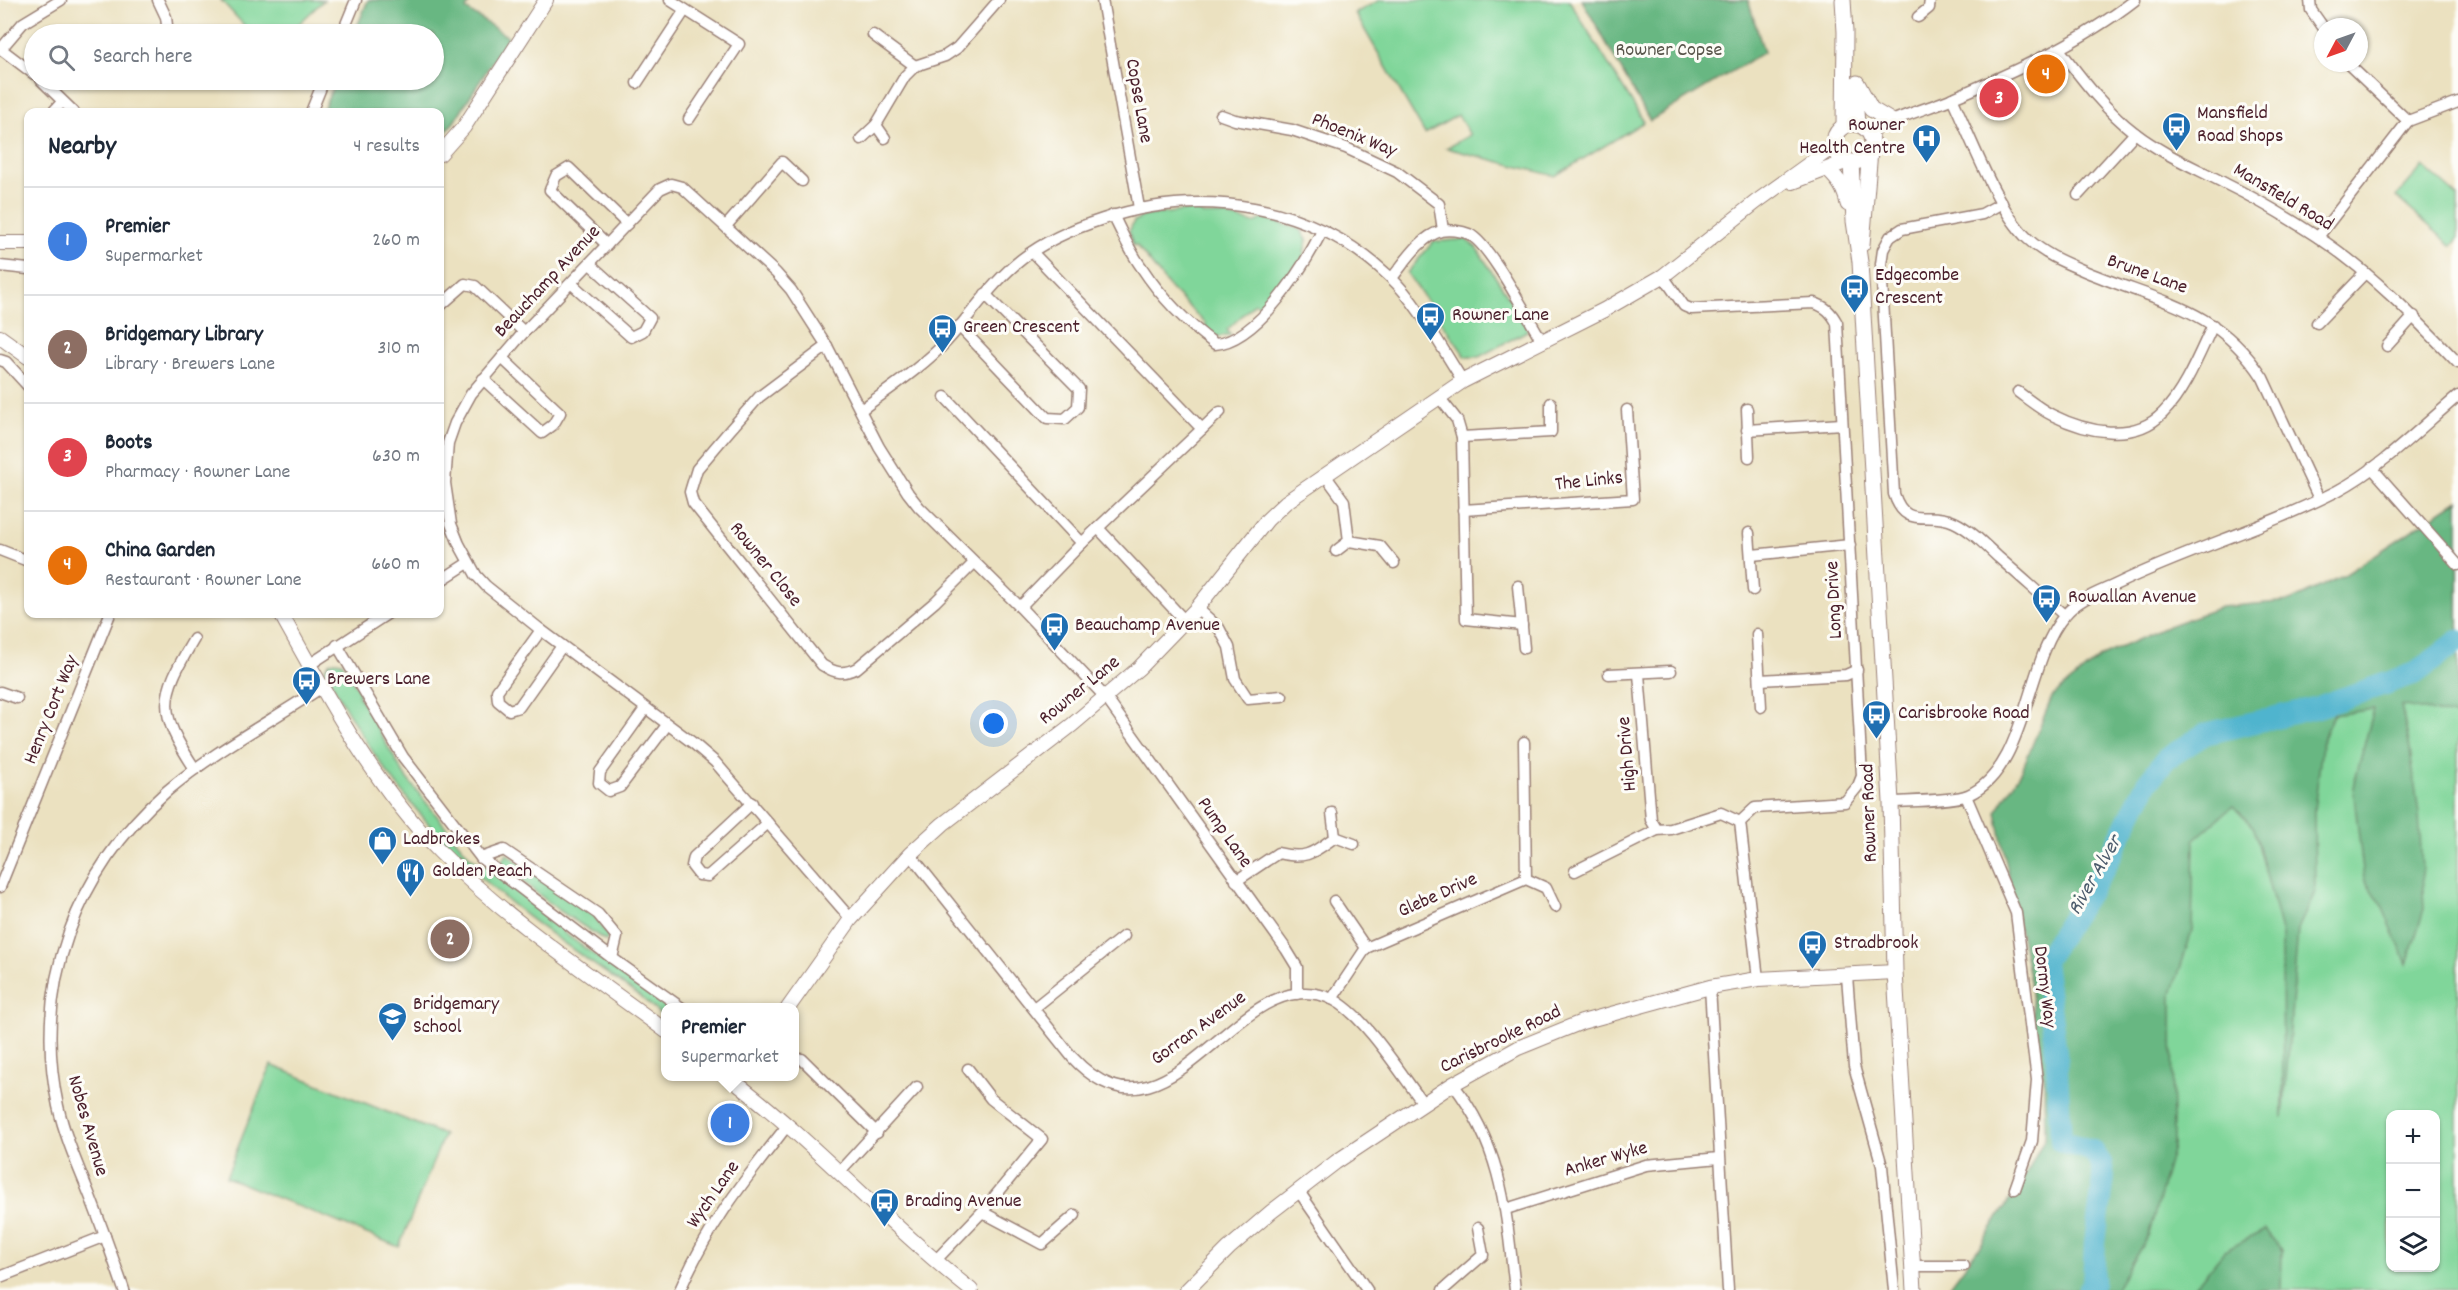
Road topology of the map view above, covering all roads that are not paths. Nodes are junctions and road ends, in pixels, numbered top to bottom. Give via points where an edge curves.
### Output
1 (61, 0) edge
2 (158, 0) edge
3 (356, 0) edge
4 (546, 0) edge
5 (670, 0) edge
6 (999, 0) edge
7 (1102, 0) edge
8 (1843, 0) edge
9 (1930, 0) edge
10 (2310, 0) edge
11 (2130, 2) edge
12 (685, 10) junction
13 (1918, 17) dead end
14 (2317, 18) edge
15 (167, 24) edge
16 (346, 24) edge
17 (1845, 32) junction
18 (873, 35) dead end
19 (0, 49) edge
20 (2059, 49) junction
21 (915, 66) junction
22 (1852, 66) junction
23 (24, 67) edge
24 (2356, 72) edge
25 (637, 83) dead end
26 (51, 90) edge
27 (320, 90) edge
28 (1952, 98) junction
29 (62, 102) junction
30 (2458, 102) edge
31 (57, 108) edge
32 (69, 108) edge
33 (313, 108) edge
34 (1221, 115) dead end
35 (689, 119) dead end
36 (1891, 121) junction
37 (2408, 121) junction
38 (876, 125) junction
39 (1850, 125) junction
40 (2136, 133) junction
41 (1869, 134) junction
42 (861, 138) dead end
43 (885, 138) dead end
44 (1834, 146) junction
45 (444, 150) edge
46 (1870, 151) junction
47 (1850, 162) junction
48 (1828, 170) junction
49 (802, 181) dead end
50 (1775, 189) junction
51 (2078, 195) dead end
52 (2002, 204) junction
53 (1139, 208) junction
54 (1113, 215) junction
55 (1854, 221) junction
56 (627, 224) junction
57 (726, 226) junction
58 (1443, 230) junction
59 (1322, 231) junction
60 (2318, 237) junction
61 (0, 243) edge
62 (24, 243) edge
63 (608, 245) junction
64 (1032, 252) junction
65 (1860, 262) junction
66 (590, 264) junction
67 (0, 266) edge
68 (24, 269) edge
69 (2365, 273) junction
70 (1663, 276) junction
71 (1392, 278) junction
72 (572, 284) junction
73 (985, 294) junction
74 (444, 302) edge
75 (2414, 316) junction
76 (2317, 323) dead end
77 (2213, 325) junction
78 (959, 326) junction
79 (524, 332) junction
80 (0, 337) edge
81 (1542, 341) junction
82 (827, 346) junction
83 (2387, 346) dead end
84 (24, 354) edge
85 (502, 358) junction
86 (0, 360) edge
87 (2458, 363) edge
88 (483, 379) junction
89 (1463, 381) junction
90 (24, 382) edge
91 (2018, 392) dead end
92 (2458, 396) edge
93 (945, 397) dead end
94 (1439, 397) junction
95 (1551, 403) dead end
96 (1747, 409) dead end
97 (861, 410) junction
98 (1627, 410) dead end
99 (1220, 412) dead end
100 (1842, 424) junction
101 (1202, 429) junction
102 (1747, 430) junction
103 (1461, 437) junction
104 (444, 442) edge
105 (1749, 457) dead end
106 (2372, 468) junction
107 (1325, 475) junction
108 (2319, 499) junction
109 (1463, 510) junction
110 (1098, 528) junction
111 (1749, 534) dead end
112 (1349, 541) junction
113 (1082, 543) junction
114 (1850, 545) junction
115 (0, 550) edge
116 (1336, 552) dead end
117 (1752, 555) junction
118 (24, 559) edge
119 (468, 563) junction
120 (974, 563) junction
121 (1395, 563) dead end
122 (2458, 565) edge
123 (444, 578) edge
124 (1518, 586) dead end
125 (1753, 590) dead end
126 (1020, 607) junction
127 (1197, 608) junction
128 (2064, 615) junction
129 (108, 618) edge
130 (283, 618) edge
131 (381, 618) edge
132 (1185, 621) junction
133 (1522, 625) junction
134 (541, 630) junction
135 (1757, 634) dead end
136 (194, 639) dead end
137 (337, 645) junction
138 (562, 646) junction
139 (1524, 648) dead end
140 (309, 665) junction
141 (1857, 670) junction
142 (1671, 671) dead end
143 (1609, 674) dead end
144 (1639, 674) junction
145 (1760, 680) junction
146 (322, 687) junction
147 (0, 692) edge
148 (1281, 696) dead end
149 (17, 698) dead end
150 (1106, 698) junction
151 (1761, 706) dead end
152 (645, 709) junction
153 (668, 725) junction
154 (1524, 742) dead end
155 (195, 769) junction
156 (1966, 796) junction
157 (1891, 802) junction
158 (752, 803) junction
159 (1332, 813) dead end
160 (1740, 822) junction
161 (768, 823) junction
162 (1657, 830) junction
163 (1335, 837) junction
164 (1354, 844) dead end
165 (910, 854) junction
166 (482, 858) junction
167 (1575, 871) dead end
168 (1526, 879) junction
169 (1236, 880) junction
170 (0, 887) edge
171 (1334, 901) dead end
172 (1555, 907) dead end
173 (850, 919) junction
174 (1124, 936) dead end
175 (1366, 948) junction
176 (612, 958) junction
177 (1895, 972) junction
178 (1847, 975) junction
179 (1758, 979) junction
180 (1710, 987) junction
181 (1297, 994) junction
182 (1332, 999) junction
183 (675, 1003) edge
184 (791, 1003) edge
185 (1034, 1008) junction
186 (661, 1027) edge
187 (802, 1059) dead end
188 (968, 1069) dead end
189 (736, 1081) edge
190 (1453, 1084) junction
191 (917, 1087) dead end
192 (1423, 1102) junction
193 (787, 1126) junction
194 (877, 1133) junction
195 (1719, 1158) junction
196 (840, 1171) junction
197 (2015, 1189) dead end
198 (1298, 1190) junction
199 (1506, 1209) junction
200 (982, 1212) junction
201 (1075, 1215) dead end
202 (1478, 1228) dead end
203 (105, 1236) junction
204 (936, 1260) junction
205 (1912, 1266) junction
206 (1964, 1266) dead end
207 (0, 1277) edge
208 (124, 1290) edge
209 (680, 1290) edge
210 (971, 1290) edge
211 (1187, 1290) edge
212 (1367, 1290) edge
213 (1443, 1290) edge
214 (1515, 1290) edge
215 (1728, 1290) edge
216 (1894, 1290) edge
217 (1914, 1290) edge

1 - 19 street via 23,22
2 - 15 street
3 - 16 street
4 - 45 street via 464,127
5 - 12 street
6 - 21 street via 957,48
7 - 53 street, Copse Lane
8 - 17 main road
9 - 13 street via 1929,8
10 - 14 street
11 - 20 street
12 - 25 street
12 - 35 street via 739,44
17 - 22 main road
17 - 39 main road
18 - 21 street
19 - 23 street
20 - 28 street
20 - 40 street, Mansfield Road via 2108,109
21 - 38 street
22 - 36 main road via 1871,109
22 - 39 main road
24 - 37 street
26 - 29 street
27 - 33 street
28 - 36 street
28 - 52 street, Brune Lane
29 - 31 street
29 - 32 street
30 - 37 street
34 - 58 street, Phoenix Way via 1292,130 1346,148 1397,172 1439,204
36 - 41 street
37 - 60 street
38 - 42 street
38 - 43 street
39 - 41 main road
39 - 44 main road via 1836,134
40 - 51 street
40 - 60 street, Mansfield Road
41 - 46 main road
44 - 47 main road via 1839,156
44 - 50 street, Rowner Lane
46 - 47 main road via 1863,160
46 - 65 main road, Rowner Road
47 - 48 street, Rowner Lane
47 - 55 main road, Rowner Road
48 - 50 street, Rowner Lane
48 - 55 main road via 1845,190
49 - 57 street via 782,162
50 - 70 street, Rowner Lane
52 - 77 street, Brune Lane via 2026,237 2056,259 2186,308
52 - 128 street via 1974,216 1902,229 1890,237 1883,250 1894,494 1897,504 1914,518 1941,517 1956,522
53 - 54 street
53 - 59 street via 1175,202 1241,205 1288,216
54 - 59 street via 1140,267 1156,288 1215,344 1228,344 1245,333 1277,301 1306,263
54 - 64 street
55 - 65 main road, Rowner Road
56 - 57 street, Beauchamp Avenue via 660,189 671,184 682,186
56 - 63 street, Beauchamp Avenue
56 - 63 street via 569,168 556,176 550,190
57 - 82 street, Beauchamp Avenue via 791,290
58 - 71 street via 1418,247
58 - 81 street via 1470,234 1488,251
59 - 71 street
60 - 69 street, Mansfield Road
61 - 62 street
63 - 66 street, Beauchamp Avenue
64 - 73 street
64 - 101 street
65 - 157 main road, Rowner Road
66 - 72 street, Beauchamp Avenue
66 - 72 street via 650,318 643,330 631,337
67 - 68 street
69 - 75 street, Mansfield Road
69 - 76 street
70 - 81 street, Rowner Lane
70 - 100 street, Long Drive via 1684,306 1691,309 1814,303 1825,306 1837,323
71 - 89 street
72 - 79 street, Beauchamp Avenue
73 - 78 street
73 - 78 street via 1079,389 1077,407 1065,419 1047,418
74 - 79 street via 470,284
75 - 83 street
75 - 87 street, Mansfield Road
77 - 91 street via 2191,373 2163,413 2135,430 2101,432 2052,415
77 - 108 street, Brune Lane via 2252,360 2263,378
78 - 97 street via 926,360
79 - 85 street, Beauchamp Avenue
80 - 84 street
81 - 89 street, Rowner Lane
82 - 97 street, Beauchamp Avenue
82 - 120 street, Rowner Close via 759,398 730,430 698,469 690,492 693,503 822,665 834,672 846,674 857,668
85 - 88 street, Beauchamp Avenue
85 - 88 street via 560,413 553,425 542,433
86 - 90 street
88 - 104 street, Beauchamp Avenue
89 - 94 street, Rowner Lane
92 - 106 street
93 - 113 street
94 - 103 street via 1457,420
94 - 107 street, Rowner Lane
95 - 103 street via 1551,432
96 - 102 street
97 - 120 street, Beauchamp Avenue via 903,486
98 - 109 street, The Links via 1633,499
99 - 101 street
100 - 102 street
100 - 114 street, Long Drive
101 - 110 street
102 - 105 street
103 - 109 street
104 - 119 street, Beauchamp Avenue via 451,524
106 - 108 street
106 - 122 street
107 - 112 street via 1344,501
107 - 127 street, Rowner Lane via 1266,520
108 - 128 street via 2135,575 2083,600
109 - 133 street via 1466,619
110 - 113 street
110 - 132 street
111 - 117 street
112 - 116 street
112 - 121 street via 1380,546
113 - 126 street
114 - 117 street
114 - 141 street, Long Drive
115 - 118 street
117 - 125 street
119 - 123 street
119 - 134 street, Beauchamp Avenue via 486,586
120 - 126 street, Beauchamp Avenue
124 - 133 street
126 - 150 street, Beauchamp Avenue
127 - 132 street, Rowner Lane
127 - 148 street via 1220,628 1229,647 1235,679 1248,699
128 - 156 street via 2007,755 1996,774
129 - 170 street, Henry Cort Way
130 - 140 street
131 - 137 street
132 - 150 street, Rowner Lane
133 - 139 street
134 - 138 street, Beauchamp Avenue
134 - 138 street via 497,691 498,701 509,710 519,707
135 - 145 street
136 - 155 street via 177,667 166,709 176,741
137 - 140 street
137 - 166 street via 403,757
138 - 152 street, Beauchamp Avenue
140 - 146 street
141 - 145 street via 1846,675
141 - 160 street, Long Drive via 1862,776 1858,786 1845,802 1755,808
142 - 144 street
143 - 144 street
144 - 162 street, High Drive via 1651,820
145 - 151 street
146 - 155 street, Nobes Avenue
146 - 186 street via 373,770 439,851 473,885
147 - 149 street
150 - 165 street, Rowner Lane
150 - 169 street, Pump Lane
152 - 153 street, Beauchamp Avenue
152 - 153 street via 600,771 599,783 609,791 620,787
153 - 158 street, Beauchamp Avenue via 715,762
154 - 168 street
155 - 203 street, Nobes Avenue via 141,817 106,858 70,929 59,962 50,1028 51,1064 70,1146
156 - 157 street
156 - 197 street, Dormy Way via 2016,913 2037,1080 2032,1141
157 - 177 main road, Rowner Road
158 - 161 street, Beauchamp Avenue
158 - 161 street via 694,857 692,866 699,875 708,876
159 - 163 street
160 - 162 street via 1721,813
160 - 179 street
161 - 173 street, Beauchamp Avenue
162 - 167 street
163 - 164 street
163 - 169 street via 1312,860 1277,849
165 - 173 street, Rowner Lane
165 - 185 street, Gorran Avenue
166 - 176 street
166 - 176 street via 504,850 598,914 617,937
168 - 172 street via 1546,888
168 - 175 street, Glebe Drive
169 - 181 street, Pump Lane via 1297,967
171 - 175 street
173 - 184 street, Rowner Lane
174 - 185 street
175 - 182 street
176 - 183 street
177 - 178 street, Carisbrooke Road
177 - 205 main road, Rowner Road
178 - 179 street, Carisbrooke Road
178 - 216 street via 1854,1066 1882,1166
179 - 180 street, Carisbrooke Road
180 - 190 street, Carisbrooke Road via 1582,1022 1518,1048
180 - 195 street
181 - 182 street, Gorran Avenue
181 - 185 street, Gorran Avenue via 1258,1007 1168,1079 1129,1087 1107,1084 1087,1073
182 - 192 street, Gorran Avenue via 1361,1022
187 - 194 street
188 - 200 street via 992,1099 1042,1139
189 - 193 street
190 - 192 street, Carisbrooke Road
190 - 199 street via 1479,1121 1489,1144
191 - 194 street
192 - 198 street, Carisbrooke Road
193 - 196 street
193 - 209 street, Wych Lane via 724,1207 696,1253
194 - 196 street
195 - 199 street, Anker Wyke via 1646,1165
195 - 215 street
196 - 204 street
198 - 211 street, Carisbrooke Road via 1229,1248
198 - 212 street
199 - 214 street
200 - 201 street via 1042,1244
200 - 204 street
202 - 213 street via 1483,1255
203 - 207 street
203 - 208 street, Nobes Avenue
204 - 210 street
205 - 206 street
205 - 217 main road, Rowner Road

